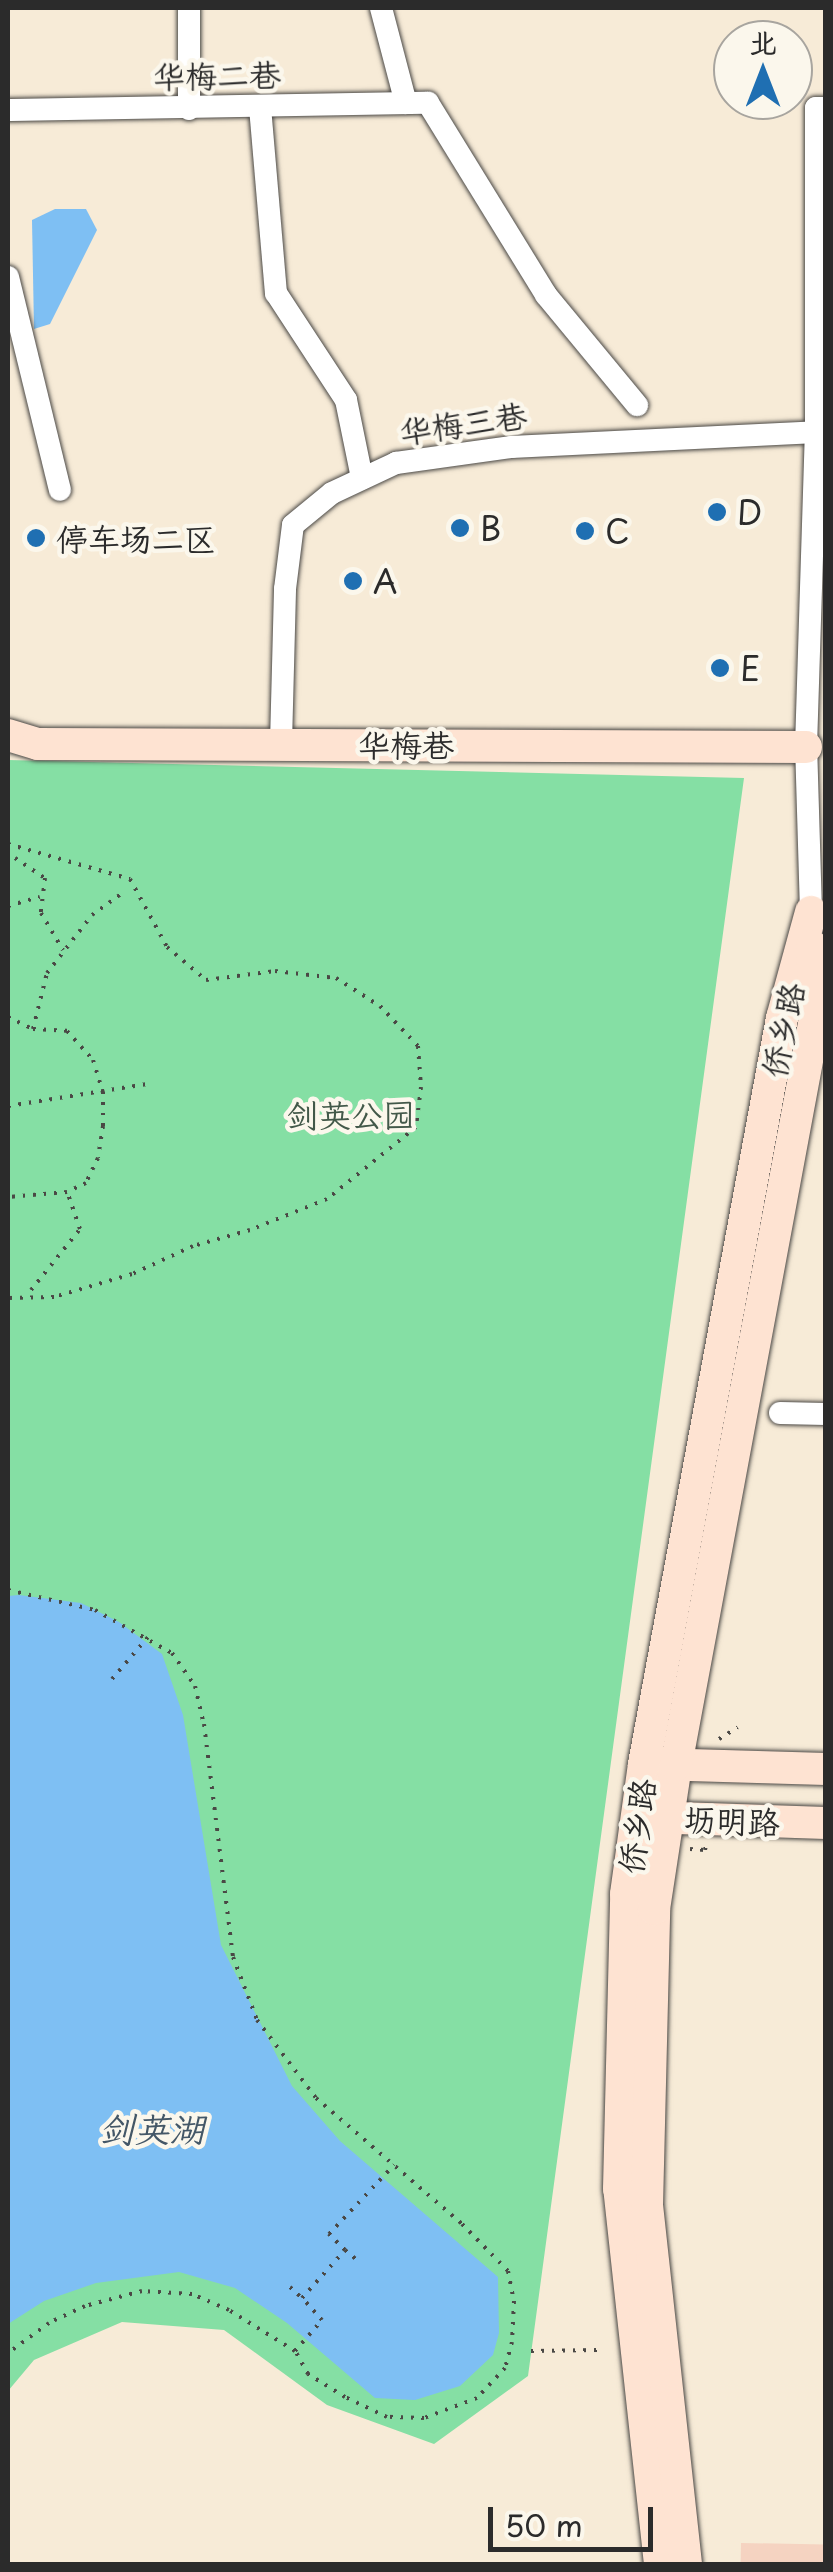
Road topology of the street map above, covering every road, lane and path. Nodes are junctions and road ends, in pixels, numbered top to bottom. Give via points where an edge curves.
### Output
1 (189, 8) edge
2 (381, 8) edge
3 (417, 103) junction
4 (260, 107) junction
5 (826, 108) edge
6 (189, 109) junction
7 (8, 110) edge
8 (8, 277) edge
9 (637, 405) dead end
10 (816, 432) junction
11 (362, 478) junction
12 (60, 490) dead end
13 (8, 736) edge
14 (281, 742) junction
15 (806, 747) junction
16 (8, 844) edge
17 (15, 858) dead end
18 (121, 894) dead end
19 (40, 897) junction
20 (8, 906) edge
21 (811, 912) junction
22 (64, 950) junction
23 (8, 1016) edge
24 (782, 1018) junction
25 (820, 1018) edge
26 (33, 1029) junction
27 (147, 1084) dead end
28 (103, 1092) junction
29 (8, 1106) edge
30 (67, 1192) junction
31 (8, 1197) edge
32 (31, 1290) dead end
33 (8, 1298) edge
34 (780, 1413) dead end
35 (826, 1414) edge
36 (8, 1590) edge
37 (148, 1636) junction
38 (112, 1679) dead end
39 (738, 1727) dead end
40 (718, 1739) dead end
41 (660, 1764) junction
42 (826, 1769) edge
43 (654, 1817) junction
44 (826, 1822) edge
45 (394, 2165) junction
46 (345, 2250) junction
47 (356, 2260) dead end
48 (290, 2287) dead end
49 (302, 2298) junction
50 (598, 2350) dead end
51 (295, 2351) junction
52 (531, 2352) dead end
53 (8, 2353) edge
54 (660, 2564) edge
55 (686, 2564) edge

1 - 6 street
2 - 3 street
3 - 4 street, 华梅二巷
3 - 9 street via 546,295
4 - 6 street, 华梅二巷
4 - 11 street via 276,293 346,400
5 - 10 street via 816,108
6 - 7 street, 华梅二巷
8 - 12 street
10 - 11 street, 华梅三巷 via 512,447 396,463
10 - 15 street
11 - 14 street, 华梅三巷 via 293,525
13 - 14 street, 华梅巷 via 38,744
14 - 15 street, 华梅巷
15 - 21 street
16 - 33 path via 130,879 167,948 206,980 275,971 336,978 380,1006 418,1046 421,1087 416,1127 326,1199 132,1274 54,1298
17 - 19 path via 44,878
18 - 22 path via 92,915
19 - 20 path
19 - 22 path via 41,912
21 - 24 street, 侨乡路
21 - 25 street, 侨乡路
22 - 26 path via 47,973
23 - 26 path
24 - 25 street
24 - 41 street, 侨乡路
25 - 41 street, 侨乡路
26 - 28 path via 67,1032 93,1060
27 - 28 path
28 - 29 path
28 - 30 path via 98,1158 86,1183
30 - 31 path
30 - 32 path via 80,1229
34 - 35 street
36 - 37 path via 95,1610
37 - 38 path
37 - 45 path via 172,1652 195,1686 233,1957 257,2020 316,2098
39 - 40 path
41 - 42 street, 坜明路
41 - 43 street, 侨乡路
43 - 44 street, 坜明路
43 - 54 street, 侨乡路 via 626,1894 619,2190
43 - 55 street, 侨乡路 via 647,2205
45 - 46 path via 329,2234
45 - 51 path via 508,2271 513,2328 505,2368 477,2398 451,2412 386,2416 308,2374
46 - 47 path
46 - 49 path
48 - 49 path
49 - 51 path via 322,2320
50 - 52 path
51 - 53 path via 192,2294 142,2292 85,2306

